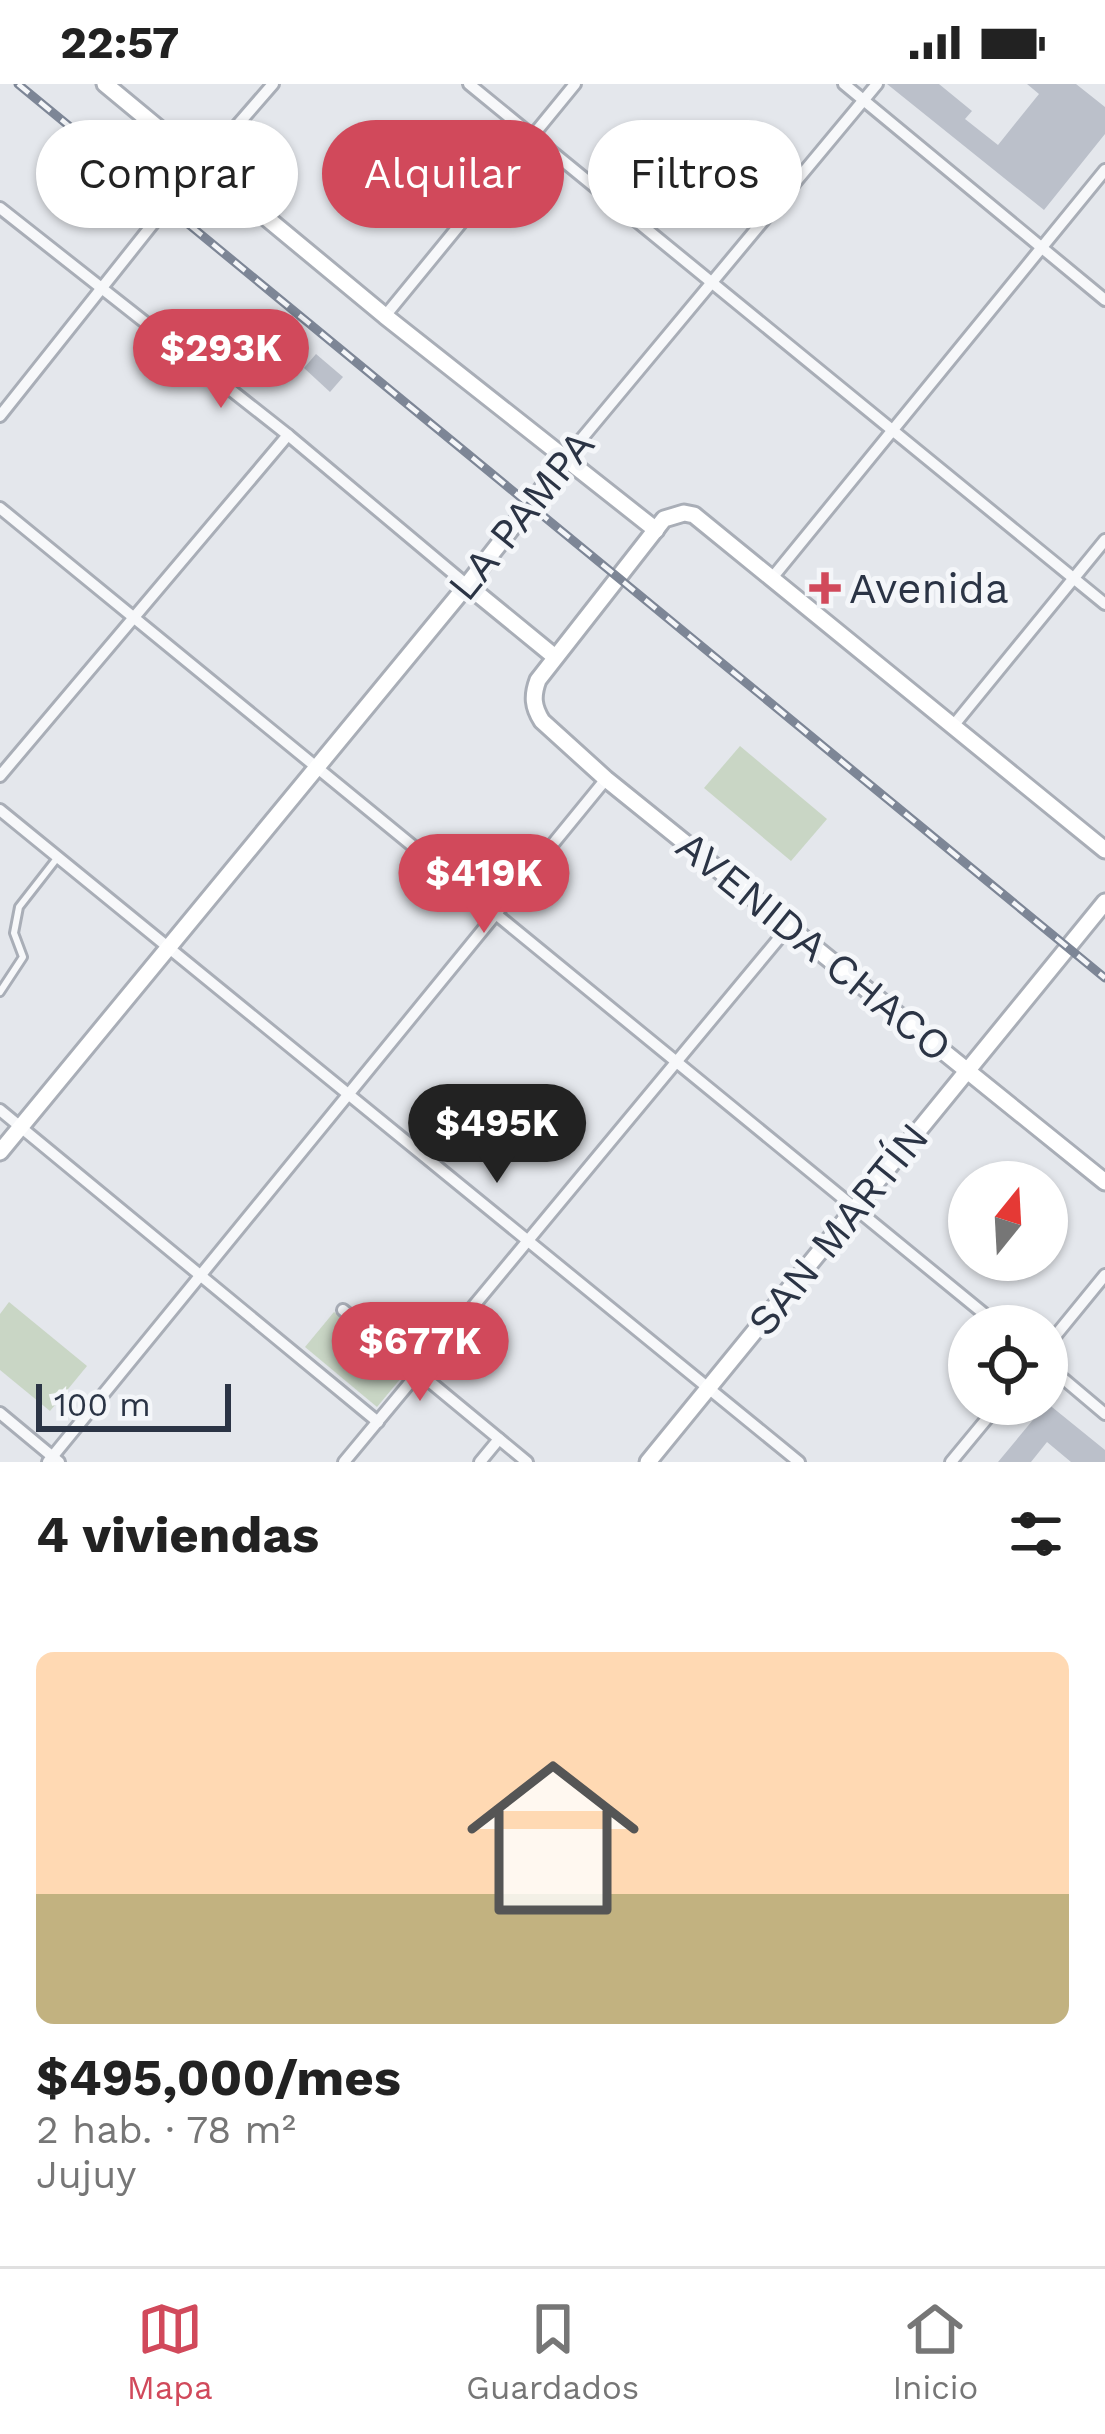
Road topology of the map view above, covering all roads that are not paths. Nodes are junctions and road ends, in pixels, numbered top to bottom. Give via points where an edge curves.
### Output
1 (105, 84) edge
2 (273, 84) edge
3 (469, 84) edge
4 (575, 84) edge
5 (844, 84) edge
6 (877, 84) edge
7 (864, 100) junction
8 (148, 120) edge
9 (244, 120) edge
10 (513, 120) edge
11 (545, 120) edge
12 (564, 162) edge
13 (1105, 170) edge
14 (0, 208) edge
15 (150, 228) edge
16 (279, 228) edge
17 (457, 228) edge
18 (1042, 248) junction
19 (711, 282) junction
20 (104, 289) junction
21 (1105, 300) edge
22 (385, 316) junction
23 (0, 416) edge
24 (892, 430) junction
25 (288, 435) junction
26 (563, 461) junction
27 (0, 508) edge
28 (656, 530) junction
29 (1105, 540) edge
30 (772, 578) junction
31 (1074, 578) junction
32 (466, 585) junction
33 (1105, 604) edge
34 (134, 617) junction
35 (555, 657) junction
36 (953, 725) junction
37 (314, 766) junction
38 (0, 776) edge
39 (606, 779) junction
40 (0, 810) edge
41 (1105, 850) edge
42 (58, 857) junction
43 (1105, 902) edge
44 (494, 915) junction
45 (790, 925) junction
46 (166, 946) junction
47 (0, 992) edge
48 (676, 1064) junction
49 (968, 1070) junction
50 (352, 1094) junction
51 (0, 1110) edge
52 (21, 1127) junction
53 (0, 1152) edge
54 (1105, 1182) edge
55 (855, 1209) junction
56 (528, 1243) junction
57 (1105, 1274) edge
58 (201, 1275) junction
59 (973, 1305) edge
60 (343, 1310) dead end
61 (1068, 1320) edge
62 (418, 1372) junction
63 (1068, 1383) edge
64 (708, 1389) junction
65 (0, 1413) edge
66 (1105, 1414) edge
67 (378, 1422) junction
68 (982, 1425) edge
69 (499, 1439) junction
70 (53, 1460) edge
71 (344, 1462) edge
72 (480, 1462) edge
73 (527, 1462) edge
74 (648, 1462) edge
75 (800, 1462) edge
76 (951, 1462) edge

1 - 8 street
2 - 9 street
3 - 10 street
4 - 11 street
5 - 7 street
6 - 7 street, LA PAMPA
7 - 18 street
7 - 19 street, LA PAMPA
12 - 19 street
13 - 18 street
14 - 20 street
15 - 20 street
16 - 22 street
17 - 22 street
18 - 21 street
18 - 24 street
19 - 24 street
19 - 26 street, LA PAMPA
20 - 23 street
20 - 25 street
22 - 26 street
24 - 30 street
24 - 31 street
25 - 32 street
25 - 34 street
26 - 28 street
26 - 32 street, LA PAMPA
27 - 34 street
28 - 30 street via 684,513 704,520
28 - 35 street
29 - 31 street
30 - 36 street
31 - 33 street
31 - 36 street
32 - 35 street
32 - 37 street, LA PAMPA
34 - 37 street
34 - 38 street
35 - 39 street, AVENIDA CHACO via 533,701 542,721
36 - 41 street
37 - 44 street
37 - 46 street, LA PAMPA
39 - 44 street
39 - 45 street, AVENIDA CHACO
40 - 42 street
42 - 46 street
42 - 47 lane via 19,907 14,932 23,957
43 - 49 street, SAN MARTÍN
44 - 48 street
44 - 50 street
45 - 48 street
45 - 49 street, AVENIDA CHACO
46 - 50 street
46 - 52 street, LA PAMPA
48 - 55 street
48 - 56 street
49 - 54 street, AVENIDA CHACO
49 - 55 street, SAN MARTÍN
50 - 56 street
50 - 58 street
51 - 52 street
52 - 53 street, LA PAMPA
52 - 58 street
55 - 59 street
55 - 64 street, SAN MARTÍN
56 - 62 street
56 - 64 street
57 - 61 street
58 - 67 street
58 - 70 street
60 - 62 street
62 - 67 street
62 - 69 street
63 - 66 street
64 - 74 street, SAN MARTÍN
64 - 75 street
65 - 70 street
67 - 71 street
68 - 76 street
69 - 72 street
69 - 73 street

